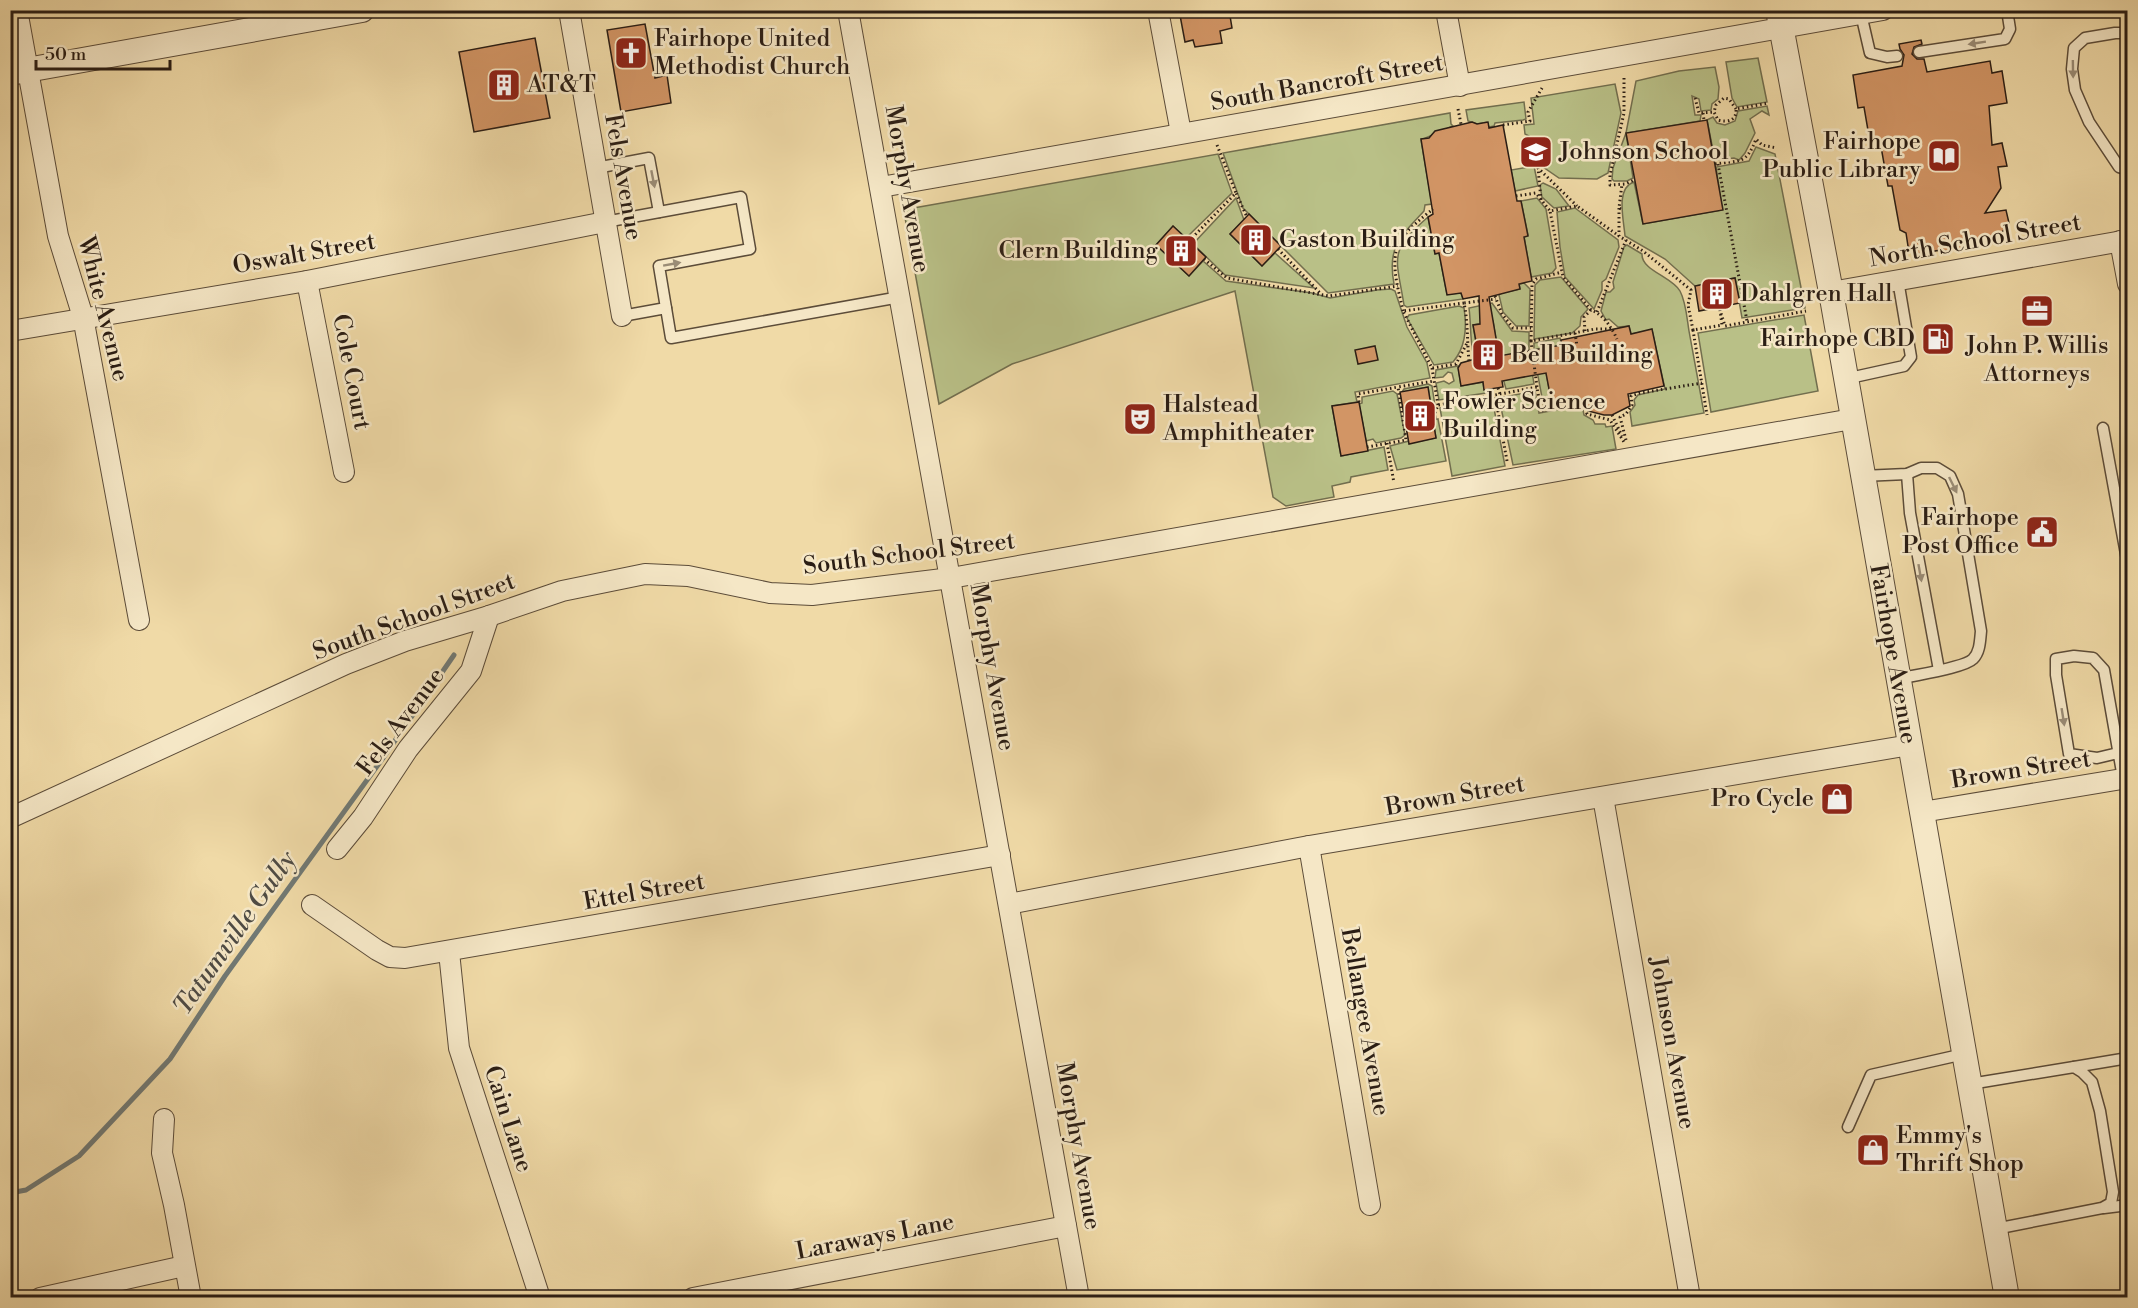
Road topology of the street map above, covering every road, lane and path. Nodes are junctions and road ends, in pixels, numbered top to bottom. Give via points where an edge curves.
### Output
1 (17, 10) edge
2 (362, 10) edge
3 (569, 10) edge
4 (848, 10) edge
5 (1158, 10) edge
6 (1446, 10) edge
7 (1883, 10) edge
8 (2007, 10) edge
9 (1861, 14) junction
10 (297, 16) edge
11 (1780, 20) edge
12 (2127, 33) edge
13 (1919, 52) dead end
14 (1897, 56) dead end
15 (19, 72) edge
16 (1624, 78) dead end
17 (1460, 86) junction
18 (1542, 87) dead end
19 (1695, 98) dead end
20 (1769, 103) dead end
21 (1458, 109) dead end
22 (1736, 109) junction
23 (1714, 112) junction
24 (1703, 113) junction
25 (1704, 120) dead end
26 (1461, 124) dead end
27 (1503, 125) dead end
28 (1181, 133) junction
29 (1215, 139) dead end
30 (1777, 148) dead end
31 (1528, 160) dead end
32 (596, 168) junction
33 (1538, 168) junction
34 (2127, 170) edge
35 (1634, 180) dead end
36 (1622, 184) junction
37 (881, 187) junction
38 (1236, 194) junction
39 (1516, 196) dead end
40 (1541, 200) junction
41 (1577, 206) junction
42 (1432, 209) dead end
43 (1550, 211) junction
44 (659, 212) junction
45 (1246, 217) dead end
46 (605, 222) junction
47 (1619, 236) junction
48 (1626, 240) junction
49 (2124, 240) edge
50 (1189, 241) dead end
51 (1278, 249) dead end
52 (1204, 259) dead end
53 (1562, 272) junction
54 (1898, 280) junction
55 (308, 281) junction
56 (2127, 284) edge
57 (1398, 286) junction
58 (1831, 292) junction
59 (1322, 294) junction
60 (900, 297) junction
61 (1464, 303) junction
62 (666, 308) junction
63 (1592, 310) junction
64 (1402, 311) junction
65 (1806, 311) dead end
66 (1596, 312) junction
67 (622, 316) joint
68 (83, 317) junction
69 (1747, 322) junction
70 (1531, 328) junction
71 (1612, 329) junction
72 (1693, 330) junction
73 (10, 331) edge
74 (1584, 331) junction
75 (1575, 333) junction
76 (1617, 339) dead end
77 (1531, 341) junction
78 (1467, 343) junction
79 (1577, 346) dead end
80 (1469, 361) dead end
81 (1432, 368) junction
82 (1845, 379) junction
83 (1434, 381) junction
84 (1702, 383) junction
85 (1398, 387) junction
86 (1537, 387) junction
87 (1498, 388) dead end
88 (1497, 395) junction
89 (1359, 402) dead end
90 (1438, 405) junction
91 (1435, 413) dead end
92 (1612, 414) dead end
93 (1707, 415) dead end
94 (1852, 418) junction
95 (2103, 428) dead end
96 (1387, 443) junction
97 (1367, 447) dead end
98 (1628, 449) junction
99 (1508, 466) dead end
100 (344, 472) dead end
101 (1907, 474) junction
102 (1862, 476) junction
103 (1394, 486) dead end
104 (2127, 565) edge
105 (951, 578) junction
106 (489, 616) junction
107 (139, 620) dead end
108 (1939, 670) junction
109 (1898, 679) junction
110 (1910, 745) junction
111 (2118, 753) junction
112 (2125, 778) edge
113 (1603, 797) junction
114 (1922, 812) junction
115 (10, 818) edge
116 (1309, 846) junction
117 (337, 849) dead end
118 (1000, 855) junction
119 (1009, 904) junction
120 (312, 905) dead end
121 (449, 952) junction
122 (1964, 1054) junction
123 (2127, 1058) edge
124 (2073, 1067) junction
125 (1970, 1084) junction
126 (164, 1119) dead end
127 (1848, 1127) dead end
128 (1370, 1205) dead end
129 (2127, 1205) edge
130 (2102, 1208) junction
131 (1066, 1226) junction
132 (1995, 1229) junction
133 (184, 1266) junction
134 (78, 1293) edge
135 (40, 1298) edge
136 (191, 1298) edge
137 (540, 1298) edge
138 (693, 1298) edge
139 (1079, 1298) edge
140 (1690, 1298) edge
141 (2007, 1298) edge

1 - 15 street, White Avenue
2 - 10 street
3 - 32 street, Fels Avenue
4 - 37 street, Morphy Avenue
5 - 28 street
6 - 17 street
7 - 9 street, South Bancroft Street
8 -> 13 lane via 2010,29 2004,39
9 - 11 street, South Bancroft Street
9 - 14 lane via 1870,53
10 - 15 street
11 - 17 street, South Bancroft Street
11 - 58 street, Fairhope Avenue
12 -> 34 lane via 2085,38 2074,48 2072,69 2075,90 2089,122 2118,167
15 - 68 street, White Avenue via 58,236
16 - 36 path via 1624,113 1610,175 1610,185
17 - 28 street, South Bancroft Street
18 - 27 path via 1528,112 1530,121
19 - 24 path via 1699,113
20 - 22 path
21 - 26 path
22 - 23 path via 1733,119 1725,122 1718,120
22 - 23 path via 1730,99 1724,98
23 - 24 path
24 - 25 path
28 - 37 street, South Bancroft Street
29 - 38 path
30 - 69 path via 1762,145 1756,139 1750,154 1717,164
31 - 33 path
32 -> 44 lane via 649,158
32 - 46 street, Fels Avenue
33 - 40 path
33 - 41 path
35 - 36 path
36 - 47 path
37 - 60 street, Morphy Avenue
38 - 45 path
38 - 50 path
39 - 40 path via 1536,193
40 - 43 path
41 - 43 path
41 - 47 path
42 - 57 path via 1397,247
43 - 53 path
44 - 46 lane
62 -> 44 lane via 659,266 750,249 741,196
46 - 55 street, Oswalt Street
46 - 67 street, Fels Avenue
47 - 48 path
48 - 66 path
48 - 72 path via 1690,290 1688,305
49 - 54 street, North School Street
49 - 56 street
51 - 59 path
52 - 59 path via 1227,278
53 - 63 path
53 - 70 path via 1536,279 1532,285
54 - 58 street, North School Street
54 - 82 lane via 1911,357 1904,366
55 - 68 street, Oswalt Street
55 - 100 street, Cole Court
57 - 59 path
57 - 64 path
58 - 82 street, Fairhope Avenue
60 - 62 lane via 671,338
60 - 105 street, Morphy Avenue
61 - 64 path
61 - 70 path via 1495,298 1513,328
61 - 78 path
62 - 67 lane
63 - 66 path
63 - 74 path via 1584,317
64 - 81 path
65 - 69 path
66 - 71 path
68 - 73 street, Oswalt Street
68 - 107 street, White Avenue
69 - 72 path via 1725,326 1720,310 1722,325
70 - 77 path
71 - 74 path
71 - 76 path
72 - 84 path
74 - 75 path
75 - 77 path
75 - 79 path
77 - 86 path
78 - 80 path
78 - 81 path via 1456,364
81 - 83 path
82 - 94 street, Fairhope Avenue
83 - 85 path
83 - 90 path
84 - 93 path
84 - 98 path via 1631,396 1632,405 1620,417
85 - 89 path via 1359,394
85 - 96 path via 1406,440
86 - 88 path
86 - 98 path via 1541,411 1584,402 1587,414 1610,420
87 - 88 path
88 - 90 path
88 - 99 path
90 - 91 path
92 - 98 path
94 - 102 street, Fairhope Avenue
94 - 105 street, South School Street
95 - 104 lane
96 - 97 path
96 - 103 path
101 - 102 lane
101 -> 108 lane via 1912,524
101 -> 108 lane via 1921,468 1937,468 1950,477 1958,494 1981,631 1979,650 1972,660
102 - 109 street, Fairhope Avenue
105 - 106 street, South School Street via 812,595 770,593 688,576 645,574 562,591
105 - 118 street, Morphy Avenue
106 - 115 street, South School Street via 405,641 346,664
106 - 117 street, Fels Avenue via 471,671 408,749
108 - 109 lane
109 - 110 street, Fairhope Avenue
110 - 113 street, Brown Street
110 - 114 street, Fairhope Avenue
111 -> 111 lane via 2104,670 2093,658 2056,659 2069,754 2097,758
111 - 112 lane
112 - 114 street, Brown Street
113 - 116 street, Brown Street
113 - 140 street, Johnson Avenue
114 - 122 street, Fairhope Avenue
116 - 119 street, Brown Street
116 - 128 street, Bellangee Avenue
118 - 119 street, Morphy Avenue
118 - 121 street, Ettel Street
119 - 131 street, Morphy Avenue
120 - 121 street, Ettel Street via 390,957
121 - 137 street, Cain Lane via 459,1048
122 - 125 street, Fairhope Avenue
122 - 127 lane via 1871,1075
123 - 124 lane
124 - 125 lane
124 - 130 lane via 2092,1082 2100,1111 2113,1192 2111,1203
125 - 132 street, Fairhope Avenue
126 - 133 street via 162,1153
129 - 130 lane
130 - 132 lane
131 - 138 street, Laraways Lane
131 - 139 street, Morphy Avenue
132 - 141 street, Fairhope Avenue
133 - 134 street
133 - 136 street
134 - 135 street

